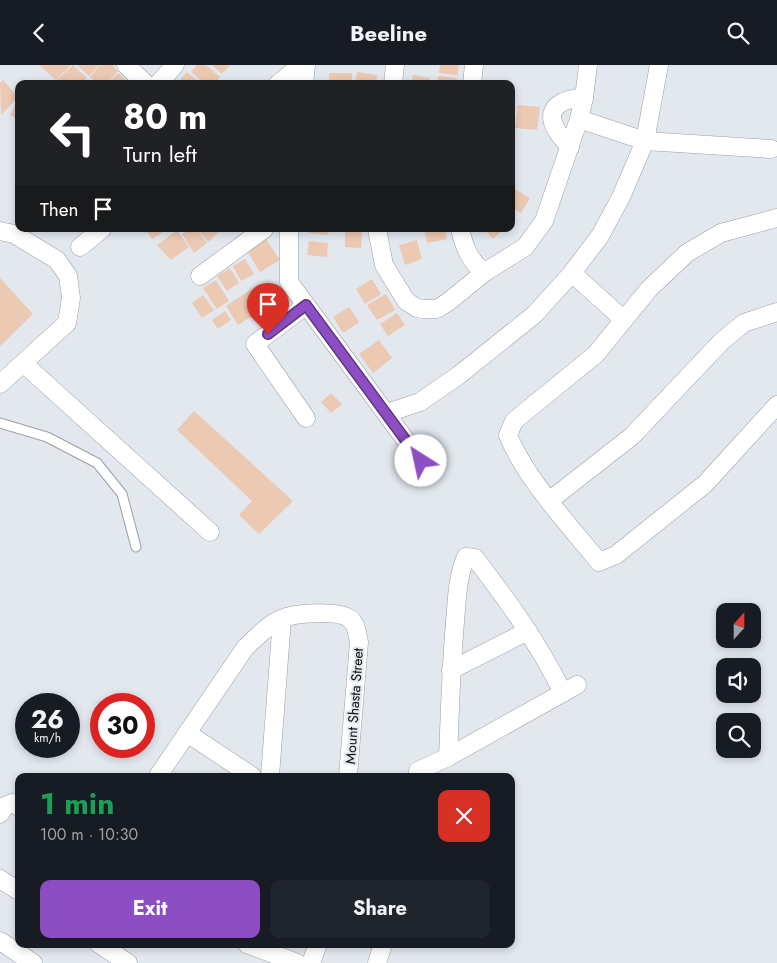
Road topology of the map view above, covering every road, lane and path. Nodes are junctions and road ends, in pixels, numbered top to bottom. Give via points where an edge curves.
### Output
1 (126, 65) edge
2 (175, 65) edge
3 (301, 65) edge
4 (306, 65) edge
5 (395, 65) edge
6 (474, 65) edge
7 (588, 65) edge
8 (659, 65) edge
9 (142, 80) edge
10 (162, 80) edge
11 (283, 80) edge
12 (304, 80) edge
13 (393, 80) edge
14 (472, 80) edge
15 (584, 98) junction
16 (579, 119) junction
17 (645, 141) junction
18 (570, 147) junction
19 (771, 149) dead end
20 (777, 218) edge
21 (0, 231) edge
22 (98, 232) edge
23 (260, 232) edge
24 (289, 232) edge
25 (378, 232) edge
26 (461, 232) edge
27 (80, 247) dead end
28 (485, 273) junction
29 (572, 273) junction
30 (200, 276) dead end
31 (306, 305) junction
32 (777, 312) edge
33 (624, 320) junction
34 (23, 363) junction
35 (0, 384) edge
36 (777, 405) edge
37 (387, 413) junction
38 (306, 418) dead end
39 (0, 423) edge
40 (421, 461) dead end
41 (549, 501) junction
42 (210, 532) dead end
43 (136, 547) dead end
44 (282, 619) junction
45 (528, 631) junction
46 (451, 670) junction
47 (187, 733) junction
48 (448, 757) junction
49 (160, 773) edge
50 (247, 773) edge
51 (270, 773) edge
52 (348, 773) edge
53 (418, 773) edge
54 (15, 805) edge
55 (0, 814) edge
56 (0, 879) edge
57 (15, 888) edge
58 (0, 941) edge
59 (105, 948) edge
60 (258, 948) edge
61 (317, 948) edge
62 (382, 948) edge
63 (33, 963) edge
64 (128, 963) edge
65 (297, 963) edge
66 (311, 963) edge
67 (377, 963) edge

1 - 9 street
2 - 10 street
3 - 11 street
4 - 12 street
5 - 13 street
6 - 14 street
7 - 15 street
8 - 17 street
15 - 16 street
15 - 18 street via 562,101 555,108 553,116 557,133
16 - 17 street
16 - 18 street
17 - 19 street
17 - 29 street via 600,235
18 - 28 street via 544,221 525,247
20 - 33 street via 721,233 687,253 648,289
21 - 34 street via 14,234 57,260 68,276 71,298 67,323
22 - 27 street
23 - 30 street
24 - 31 street via 289,282
25 - 28 street via 384,265 406,301 416,308 437,309
26 - 28 street via 465,247 477,267
29 - 33 street
29 - 37 street via 534,315 459,375 420,402
31 - 37 street
31 - 38 street via 255,344
32 - 41 street via 744,323 722,341 632,436
33 - 41 street via 596,354 514,421 508,435 514,451
34 - 35 street
34 - 42 street
36 - 41 street via 705,484 616,555 599,562
37 - 40 street
39 - 43 lane via 47,437 97,463 122,494
44 - 47 street via 245,648
44 - 51 street
44 - 52 street, Mount Shasta Street via 326,612 349,618 356,625 359,642
45 - 46 street
45 - 46 street via 475,558 466,557 458,588
45 - 48 street via 552,671 570,689
46 - 48 street
47 - 49 street
47 - 50 street
48 - 53 street
54 - 55 street via 5,806
56 - 57 street
58 - 63 street
59 - 64 street
60 - 65 street
61 - 66 street
62 - 67 street

